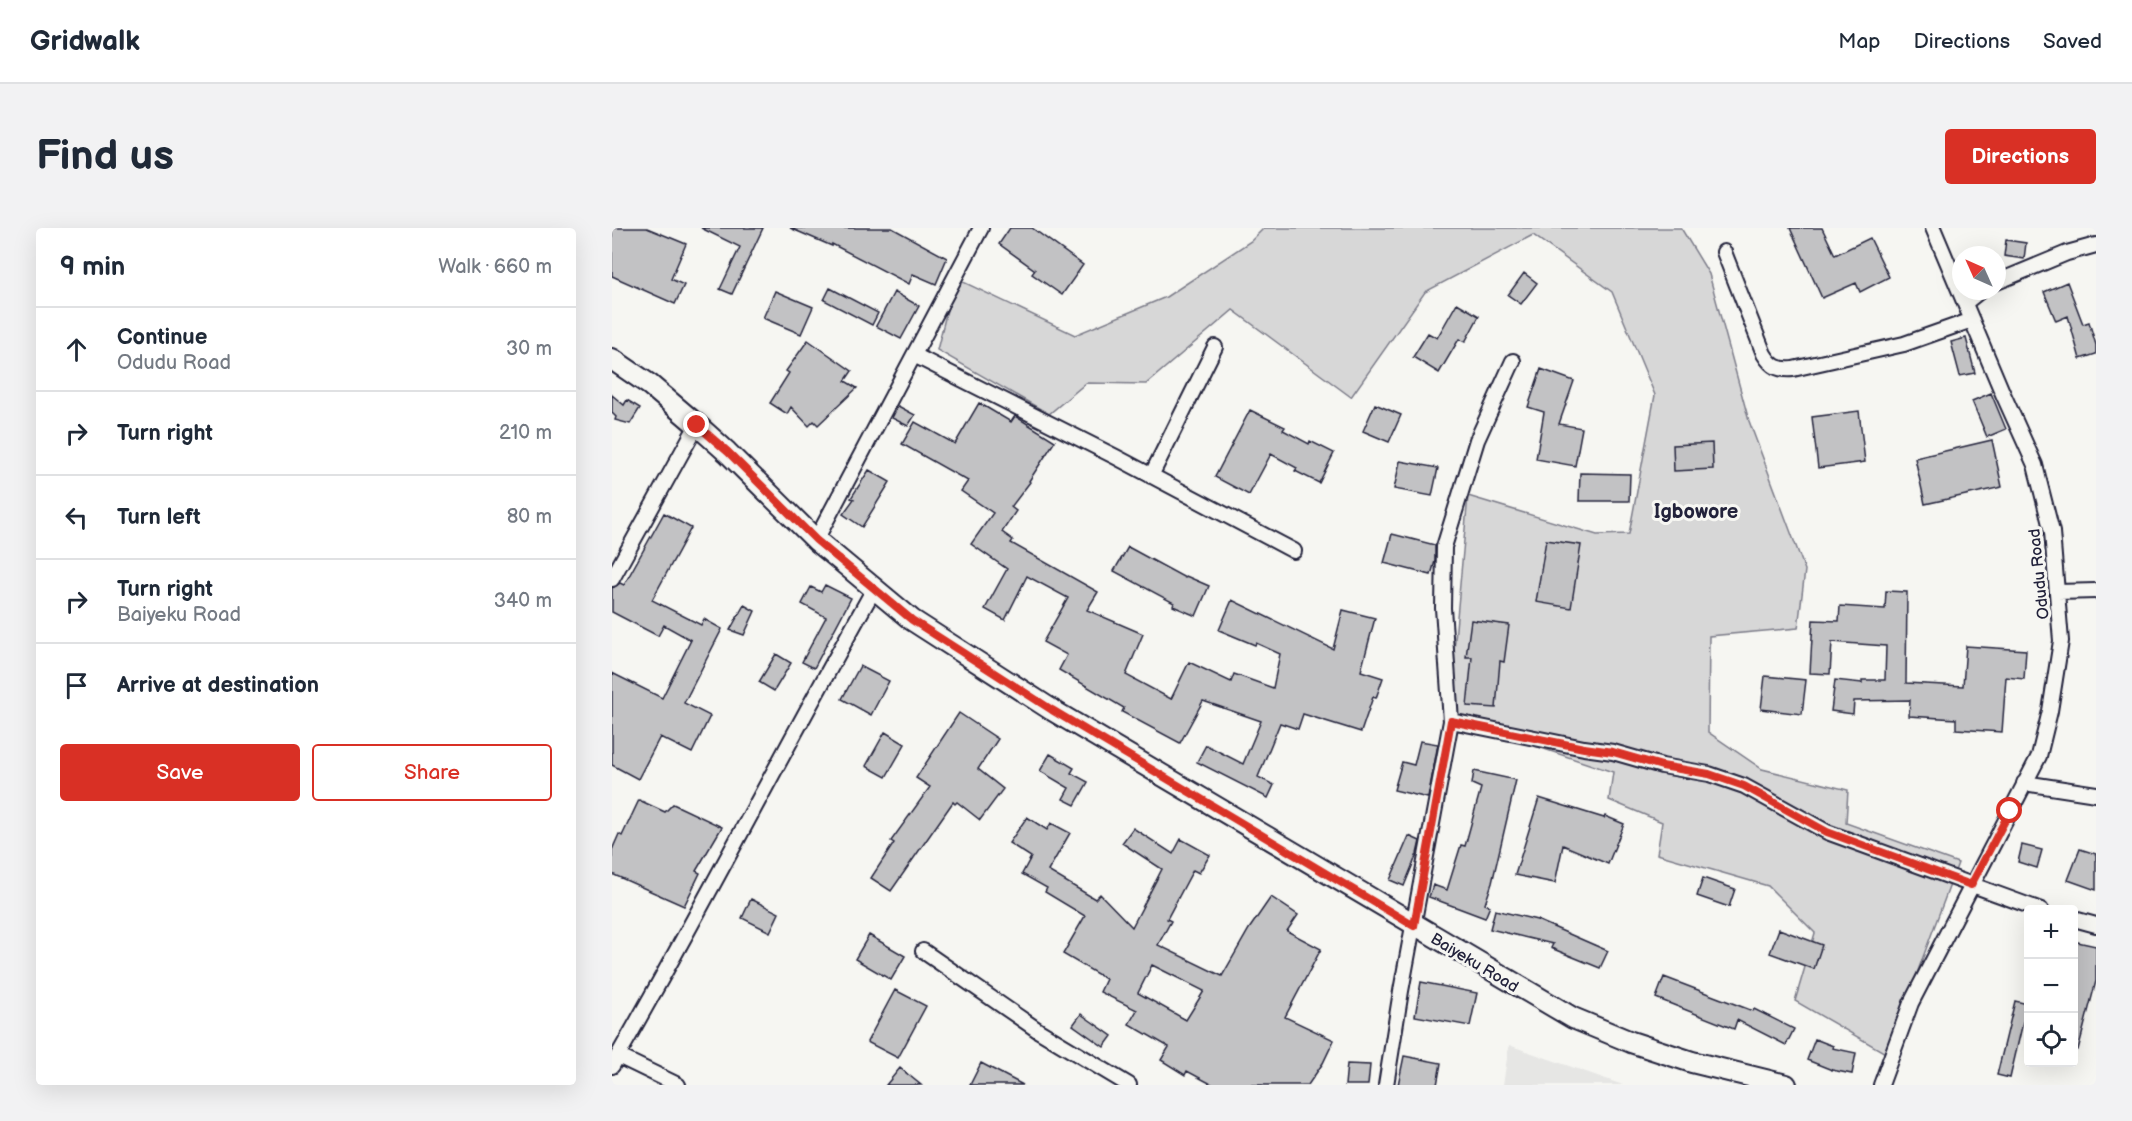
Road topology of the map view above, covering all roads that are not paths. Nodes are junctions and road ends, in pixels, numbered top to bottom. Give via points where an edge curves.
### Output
1 (981, 228) edge
2 (1934, 228) edge
3 (2096, 245) edge
4 (1724, 252) dead end
5 (2006, 278) edge
6 (1969, 300) edge
7 (1965, 303) junction
8 (1972, 320) junction
9 (1215, 347) dead end
10 (914, 355) junction
11 (612, 359) edge
12 (1513, 361) dead end
13 (697, 425) junction
14 (1151, 476) junction
15 (816, 540) junction
16 (1294, 551) dead end
17 (612, 579) edge
18 (874, 589) junction
19 (2096, 591) edge
20 (2057, 592) junction
21 (1451, 721) junction
22 (2024, 783) junction
23 (2096, 795) edge
24 (1971, 885) junction
25 (2029, 905) edge
26 (2078, 920) edge
27 (2096, 925) edge
28 (1414, 926) junction
29 (923, 951) dead end
30 (615, 1061) edge
31 (678, 1085) edge
32 (1129, 1085) edge
33 (1386, 1085) edge
34 (1786, 1085) edge
35 (1881, 1085) edge

1 - 10 street
2 - 7 street, Odudu Road
3 - 5 street
4 - 8 street via 1764,354 1779,370 1904,344
6 - 7 street
7 - 8 street, Odudu Road
8 - 20 street, Odudu Road via 2035,465 2052,532
9 - 14 street
10 - 14 street
10 - 15 street
11 - 13 main road, Baiyeku Road
12 - 21 street via 1477,440 1444,547 1443,608
13 - 15 main road, Baiyeku Road
13 - 17 street
14 - 16 street
15 - 18 main road, Baiyeku Road
18 - 28 main road, Baiyeku Road via 912,620 1052,710
18 - 30 street
19 - 20 street
20 - 22 street, Odudu Road via 2061,641 2050,711 2039,756
21 - 24 street via 1709,774 1744,786 1827,832
21 - 28 street
22 - 23 street
22 - 24 street, Odudu Road
24 - 25 street
24 - 35 street, Odudu Road via 1911,1003
26 - 27 street
28 - 33 street
28 - 34 main road, Baiyeku Road via 1573,1018 1692,1062
29 - 32 street via 1039,1031
30 - 31 street

